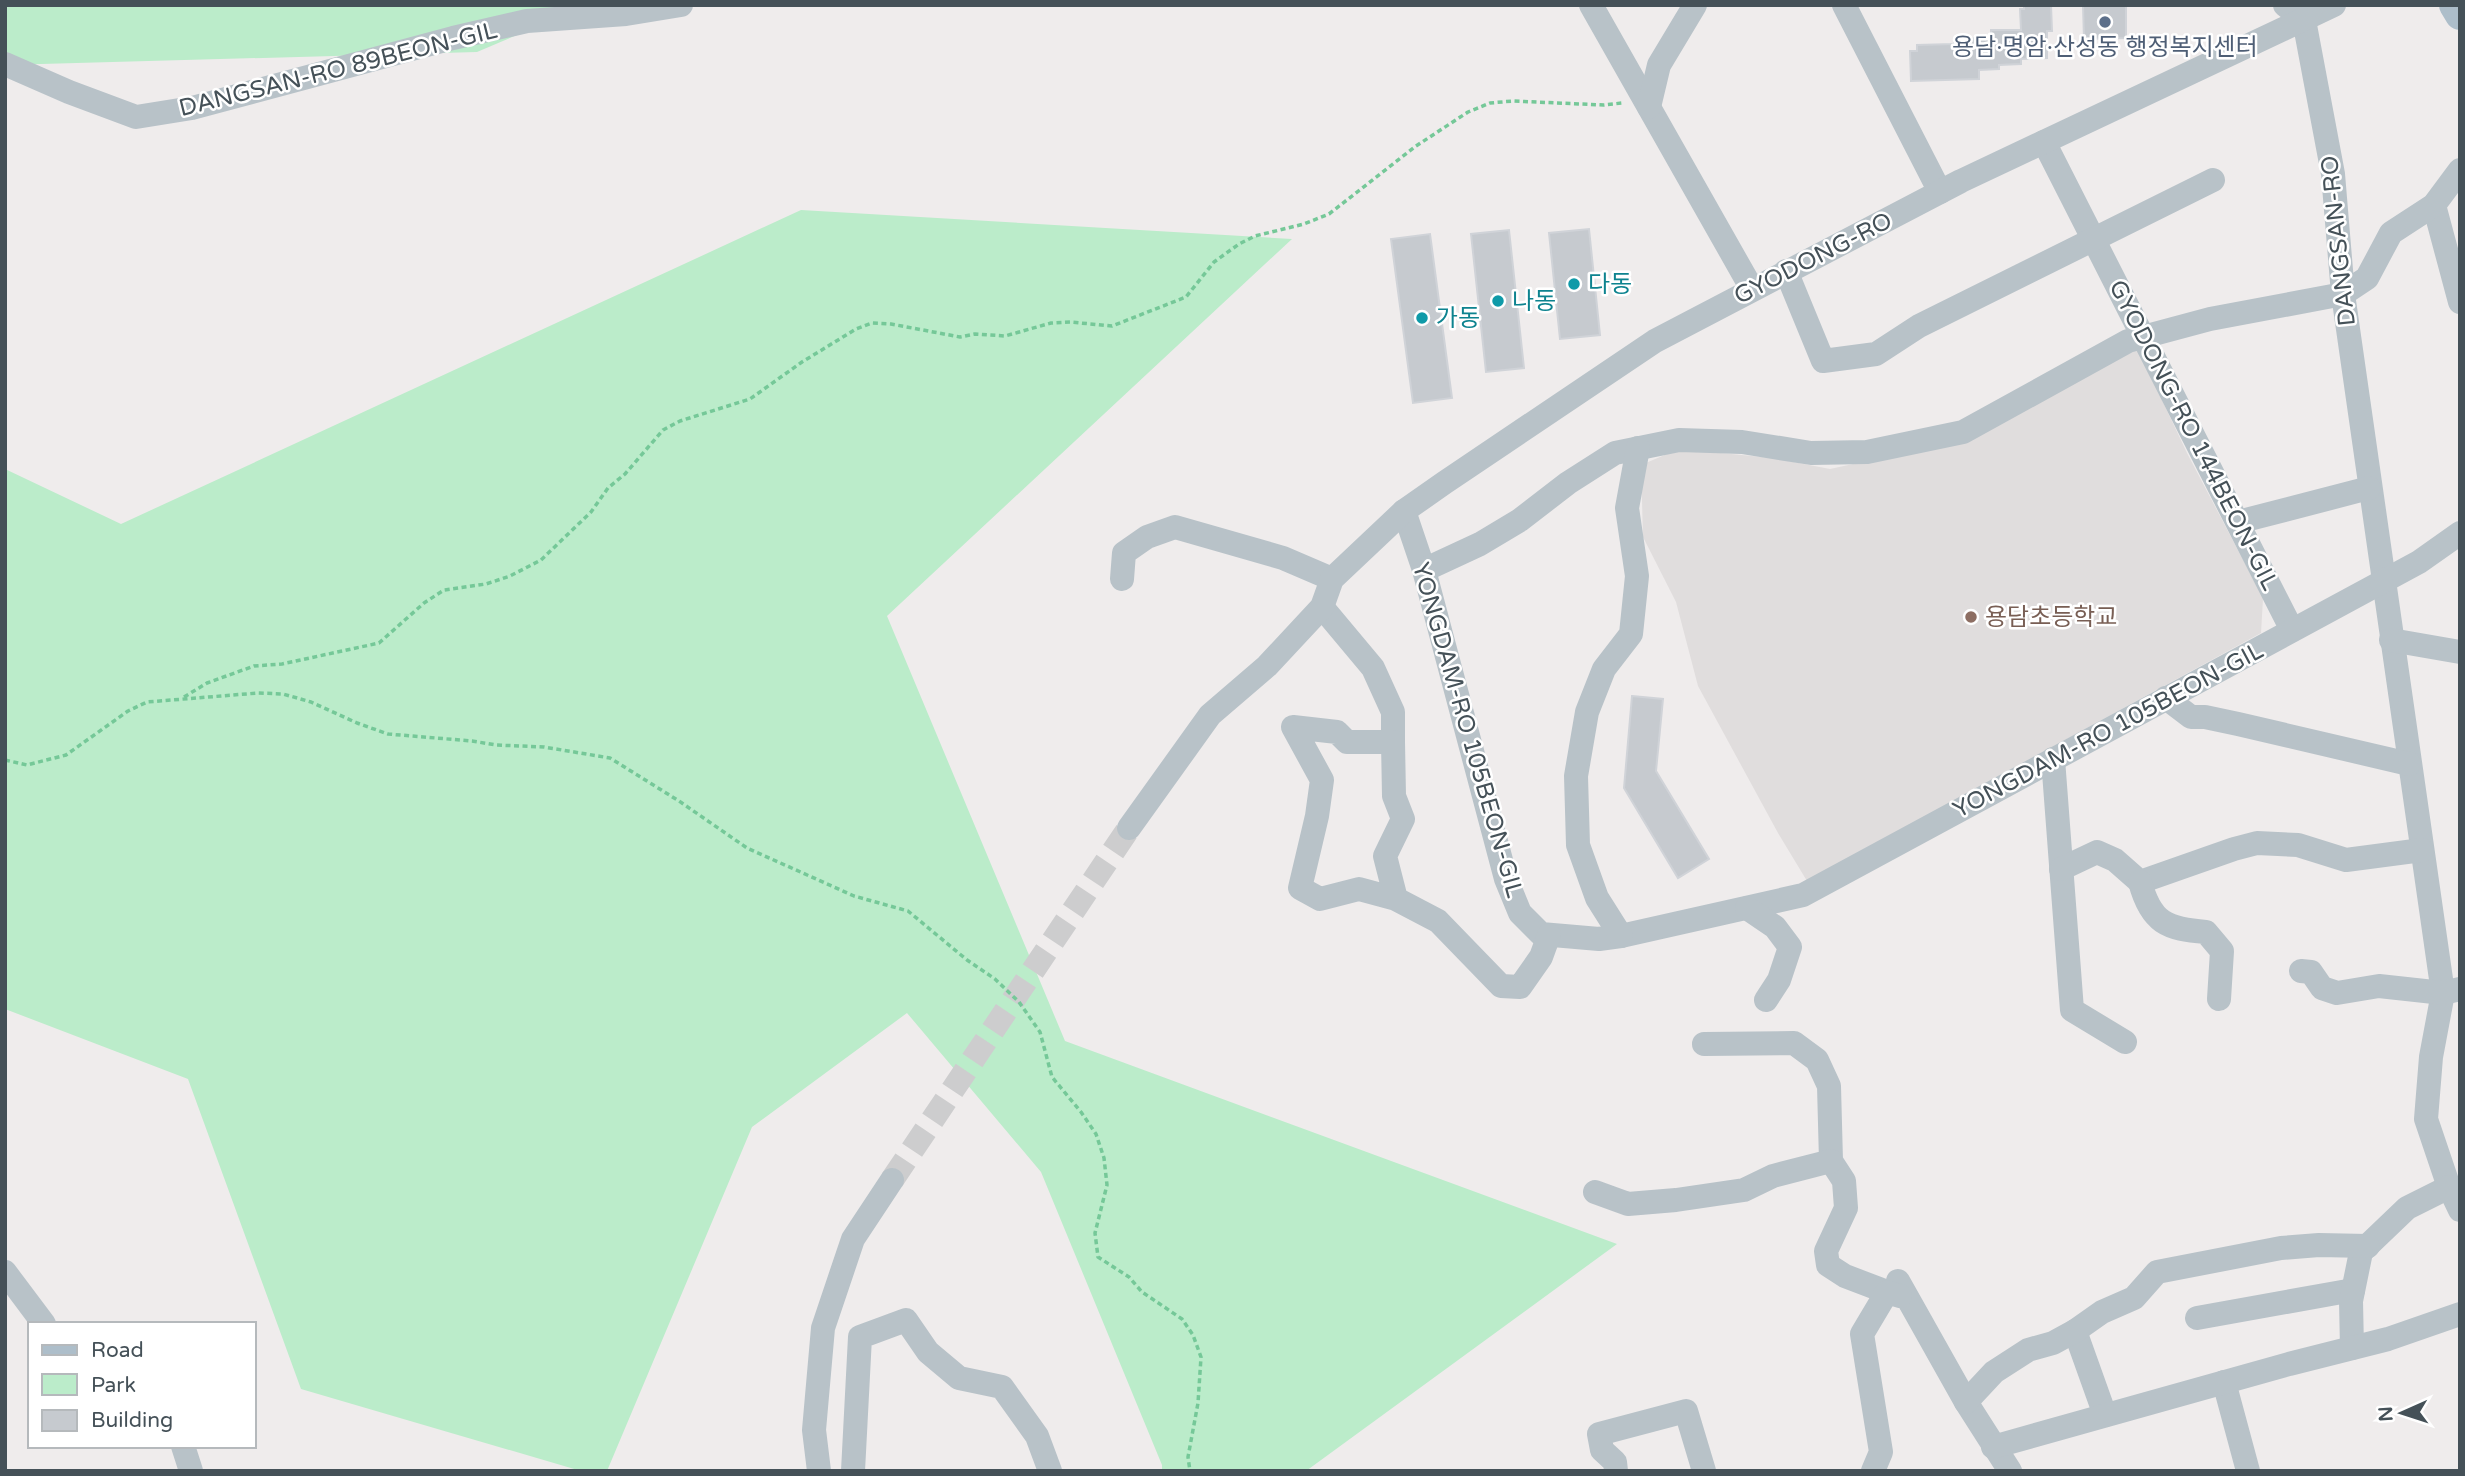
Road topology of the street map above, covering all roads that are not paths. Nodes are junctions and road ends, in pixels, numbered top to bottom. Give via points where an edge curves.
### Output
1 (681, 5) edge
2 (1591, 5) edge
3 (1695, 5) edge
4 (1844, 5) edge
5 (2334, 5) edge
6 (2454, 5) edge
7 (2294, 13) edge
8 (2460, 15) edge
9 (5, 64) edge
10 (1637, 105) junction
11 (2044, 142) junction
12 (2460, 170) edge
13 (2213, 180) dead end
14 (1941, 192) junction
15 (2434, 205) junction
16 (2094, 240) junction
17 (1786, 271) junction
18 (1752, 289) junction
19 (2343, 294) junction
20 (2460, 302) edge
21 (2144, 336) junction
22 (1638, 448) junction
23 (2369, 488) junction
24 (1404, 511) junction
25 (2238, 522) junction
26 (2460, 533) edge
27 (1424, 570) junction
28 (1122, 579) dead end
29 (1332, 579) junction
30 (2382, 582) junction
31 (1322, 607) junction
32 (2292, 630) junction
33 (2390, 640) junction
34 (2460, 652) edge
35 (2166, 698) junction
36 (1393, 742) junction
37 (2053, 759) junction
38 (2409, 764) junction
39 (1129, 828) tunnel mouth
40 (2422, 850) junction
41 (2061, 869) junction
42 (2140, 882) junction
43 (1396, 899) junction
44 (1747, 908) junction
45 (1549, 935) junction
46 (1621, 936) junction
47 (2301, 971) dead end
48 (2451, 991) edge
49 (2219, 999) dead end
50 (1766, 1000) dead end
51 (2125, 1042) dead end
52 (1704, 1044) dead end
53 (1831, 1161) junction
54 (892, 1180) tunnel mouth
55 (2449, 1187) junction
56 (1595, 1192) dead end
57 (2460, 1210) edge
58 (2365, 1249) junction
59 (5, 1272) edge
60 (2353, 1290) junction
61 (1898, 1291) junction
62 (2460, 1314) edge
63 (2197, 1318) dead end
64 (42, 1322) edge
65 (2075, 1331) junction
66 (2352, 1348) junction
67 (2224, 1382) junction
68 (1966, 1402) junction
69 (2105, 1415) junction
70 (1993, 1447) junction
71 (184, 1448) edge
72 (191, 1471) edge
73 (819, 1471) edge
74 (853, 1471) edge
75 (1050, 1471) edge
76 (1616, 1471) edge
77 (1704, 1471) edge
78 (1873, 1471) edge
79 (2010, 1471) edge
80 (2248, 1471) edge

1 - 9 street, DANGSAN-RO 89BEON-GIL via 527,21 192,108 136,117
2 - 10 street
3 - 10 street
4 - 14 street
5 - 7 street, GYODONG-RO
6 - 8 main road
7 - 11 street, GYODONG-RO
7 - 19 street, DANGSAN-RO via 2333,174
10 - 18 street
11 - 14 street, GYODONG-RO
11 - 16 street, GYODONG-RO 144BEON-GIL
12 - 15 street
13 - 16 street
14 - 17 street, GYODONG-RO
15 - 19 street via 2391,233 2367,278
15 - 20 street
16 - 17 street via 1919,326 1876,354 1823,361
16 - 21 street, GYODONG-RO 144BEON-GIL
17 - 18 street, GYODONG-RO
18 - 24 street, GYODONG-RO via 1655,341
19 - 21 street
19 - 23 street, DANGSAN-RO
21 - 22 street via 1963,432 1867,452 1811,453 1742,442 1679,440
21 - 25 street, GYODONG-RO 144BEON-GIL
22 - 27 street via 1615,453 1520,520
22 - 46 street via 1627,508 1637,576 1631,634 1604,670 1587,712 1576,776 1578,845 1597,898
23 - 25 street
23 - 30 street, DANGSAN-RO
24 - 27 street, YONGDAM-RO 105BEON-GIL
24 - 29 street, GYODONG-RO
25 - 32 street, GYODONG-RO 144BEON-GIL
26 - 30 street, YONGDAM-RO 105BEON-GIL
27 - 45 street, YONGDAM-RO 105BEON-GIL via 1506,879 1520,913 1541,934
28 - 29 street via 1124,554 1147,537 1175,527 1283,558
29 - 31 street, GYODONG-RO
30 - 32 street, YONGDAM-RO 105BEON-GIL
30 - 33 street, DANGSAN-RO
31 - 36 street via 1373,668 1393,712
31 - 39 street, GYODONG-RO via 1266,666 1210,715
32 - 35 street, YONGDAM-RO 105BEON-GIL
33 - 34 street
33 - 38 street, DANGSAN-RO
35 - 37 street, YONGDAM-RO 105BEON-GIL
35 - 38 street via 2191,717
36 - 43 street via 1394,796 1403,819 1385,856
36 - 43 street via 1347,742 1337,732 1293,727 1322,780 1300,888 1320,899 1359,889
37 - 41 street
37 - 44 street, YONGDAM-RO 105BEON-GIL via 1803,895
38 - 40 street, DANGSAN-RO
40 - 42 street via 2346,860 2298,845 2258,843
40 - 48 street, DANGSAN-RO
41 - 42 street via 2097,852 2115,860
41 - 51 street via 2072,1010
42 - 49 street via 2146,902 2159,920 2178,930 2206,932 2222,951
43 - 45 street via 1438,921 1502,986 1520,987 1541,957
44 - 46 street, YONGDAM-RO 105BEON-GIL
44 - 50 street via 1775,927 1790,947 1779,980
45 - 46 street, YONGDAM-RO 105BEON-GIL
47 - 48 street via 2311,972 2322,988 2337,993 2379,986
48 - 55 street, DANGSAN-RO via 2431,1057 2426,1119
52 - 53 street via 1794,1043 1817,1060 1829,1086
53 - 56 street via 1773,1176 1744,1190 1690,1198 1628,1204
53 - 61 street via 1844,1181 1846,1208 1826,1251 1828,1265 1844,1276
54 - 73 street via 853,1239 823,1328 814,1430
55 - 57 street, DANGSAN-RO
55 - 58 street via 2407,1208
58 - 60 street
58 - 65 street via 2281,1248 2157,1272 2134,1298
59 - 64 street
60 - 63 street
60 - 66 street
61 - 68 street
61 - 78 street via 1862,1334 1881,1452
62 - 66 street
65 - 68 street via 2028,1350 1994,1372
65 - 69 street
66 - 67 street
67 - 69 street
67 - 80 street
68 - 70 street
69 - 70 street
70 - 79 street
71 - 72 street
74 - 75 street via 860,1337 906,1320 928,1352 959,1378 1002,1387 1037,1436
76 - 77 street via 1615,1462 1602,1450 1599,1434 1686,1411

